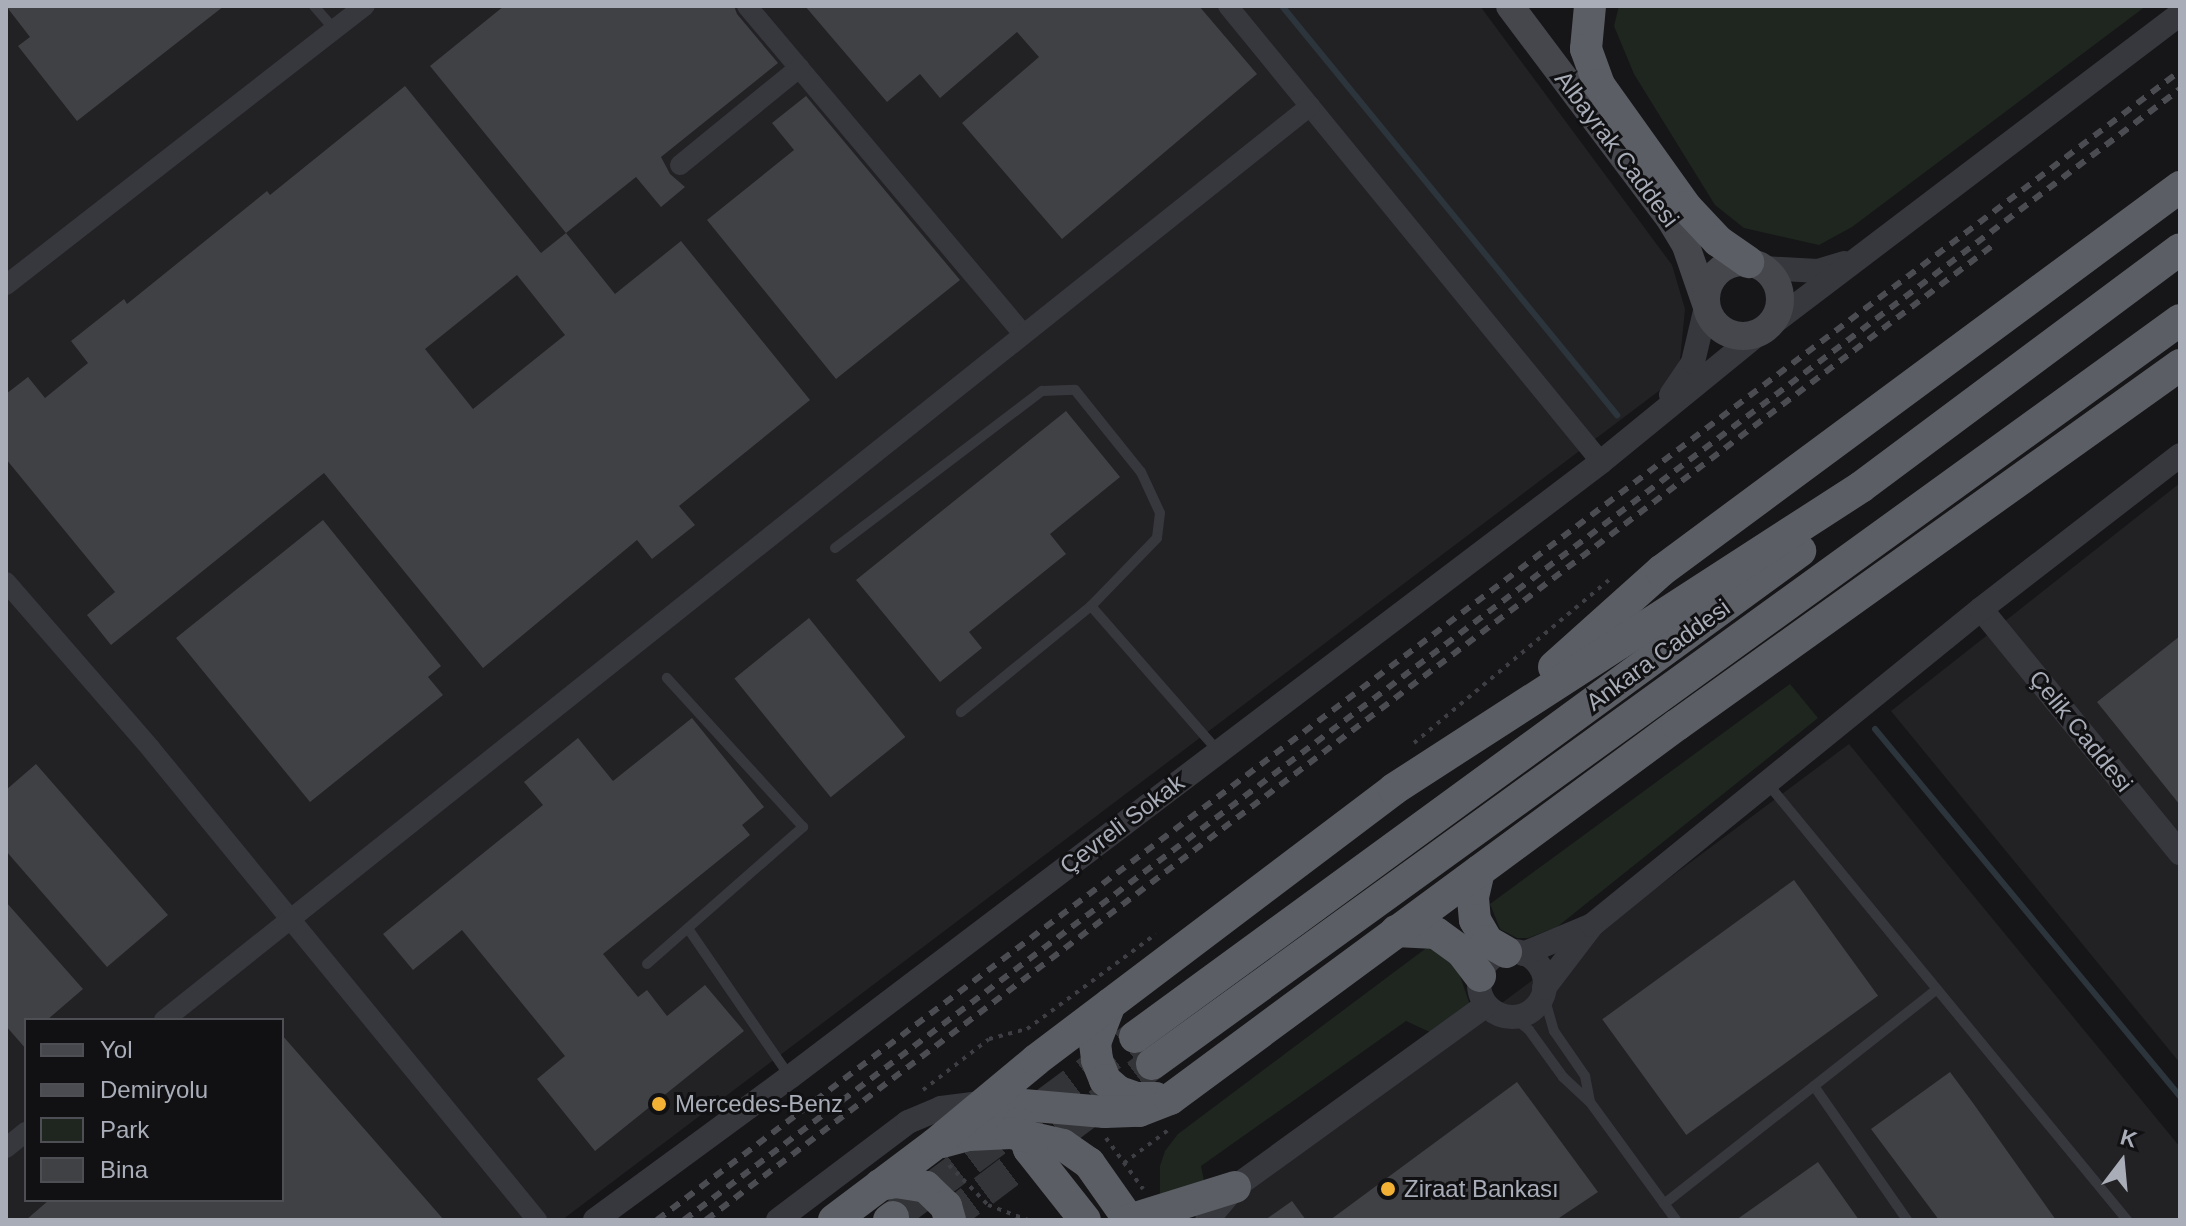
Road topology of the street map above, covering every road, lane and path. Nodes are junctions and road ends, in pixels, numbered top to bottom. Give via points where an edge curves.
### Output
1 (314, 6) edge
2 (365, 6) edge
3 (747, 6) edge
4 (1228, 6) edge
5 (1510, 6) edge
6 (1590, 6) edge
7 (2180, 14) edge
8 (334, 29) junction
9 (799, 68) junction
10 (1310, 106) junction
11 (680, 165) dead end
12 (2180, 187) edge
13 (2180, 249) edge
14 (1862, 257) junction
15 (1756, 265) junction
16 (2180, 272) edge
17 (6, 285) edge
18 (1706, 304) junction
19 (2180, 320) edge
20 (1764, 329) junction
21 (1023, 334) junction
22 (2180, 365) edge
23 (1647, 426) junction
24 (2180, 455) edge
25 (1601, 462) junction
26 (1893, 530) junction
27 (835, 548) dead end
28 (1613, 577) dead end
29 (6, 582) edge
30 (1091, 606) junction
31 (1981, 609) junction
32 (667, 678) dead end
33 (961, 712) dead end
34 (1677, 725) junction
35 (1481, 733) junction
36 (1406, 750) dead end
37 (1218, 751) junction
38 (1767, 782) junction
39 (2180, 853) edge
40 (1479, 871) junction
41 (290, 918) junction
42 (1592, 925) junction
43 (1166, 926) dead end
44 (689, 930) junction
45 (1396, 931) junction
46 (1515, 953) junction
47 (647, 964) dead end
48 (1937, 989) junction
49 (1483, 991) junction
50 (1544, 991) junction
51 (1110, 1004) junction
52 (1513, 1017) junction
53 (166, 1018) edge
54 (1135, 1037) tunnel mouth
55 (1152, 1064) tunnel mouth
56 (790, 1077) junction
57 (1814, 1086) junction
58 (1186, 1087) junction
59 (1590, 1102) junction
60 (1010, 1114) junction
61 (920, 1116) junction
62 (24, 1134) edge
63 (933, 1146) junction
64 (6, 1148) edge
65 (880, 1185) junction
66 (1235, 1187) junction
67 (1664, 1204) junction
68 (537, 1220) edge
69 (595, 1220) edge
70 (778, 1220) edge
71 (834, 1220) edge
72 (950, 1220) edge
73 (1028, 1220) edge
74 (1085, 1220) edge
75 (1129, 1220) edge
76 (1207, 1220) edge
77 (1676, 1220) edge
78 (1907, 1220) edge
79 (2127, 1220) edge

1 - 8 lane
2 - 8 street
3 - 9 street
4 - 10 street
5 - 18 main road, Albayrak Caddesi via 1670,219 1690,254
6 - 15 highway via 1586,49 1599,85 1686,207 1718,241
7 - 14 street
8 - 17 street
9 - 11 street
9 - 21 street
10 - 21 street
10 - 25 street
12 - 35 highway via 1661,571
13 - 35 highway via 1861,487
14 - 15 street via 1818,271
14 - 20 street
15 - 18 main road via 1730,264 1715,274
15 - 20 main road via 1775,280 1780,295 1779,311
16 - 54 highway, Ankara Caddesi
18 - 20 main road via 1724,332 1741,337
18 - 23 street via 1693,362
19 - 26 highway, Ankara Caddesi
20 - 23 street
21 - 41 street
22 - 34 highway
23 - 25 street, Çevreli Sokak
24 - 31 street
25 - 37 street, Çevreli Sokak
26 - 34 highway
26 - 55 highway, Ankara Caddesi
27 - 30 lane via 1042,391 1075,390 1141,472 1160,513 1157,538
28 - 36 path
29 - 41 street
30 - 33 lane
30 - 37 lane
31 - 38 street
31 - 39 street, Çelik Caddesi
32 - 44 lane via 803,827
34 - 40 highway
35 - 51 highway via 1394,789
37 - 56 street, Çevreli Sokak
38 - 42 street
38 - 48 lane
40 - 45 highway
40 - 46 highway via 1475,920 1487,941
41 - 53 street
41 - 68 street
42 - 46 street
42 - 50 street
43 - 61 path via 1027,1029 989,1039 917,1095
44 - 47 lane
44 - 56 lane
45 - 49 highway via 1436,933 1462,952
45 - 58 highway
46 - 49 street via 1489,960
46 - 50 street via 1538,965
48 - 57 lane
48 - 79 lane
49 - 52 street via 1498,1014
49 - 66 street
50 - 52 street via 1532,1010
50 - 59 lane via 1554,1031 1585,1076
51 - 58 highway via 1095,1043 1105,1080 1136,1098 1157,1098
51 - 60 highway via 1036,1060
52 - 59 lane
56 - 69 street, Çevreli Sokak
57 - 67 lane
57 - 78 lane
58 - 60 highway via 1139,1111
59 - 67 lane
60 - 61 street via 954,1105
60 - 63 highway
60 - 63 highway via 984,1133
60 - 74 highway via 1034,1155
60 - 75 highway via 1081,1157
61 - 70 street
62 - 64 street
63 - 65 highway
63 - 73 path via 988,1205
65 - 71 highway
65 - 72 highway via 926,1187 946,1206
66 - 75 highway
66 - 76 street
67 - 77 lane

